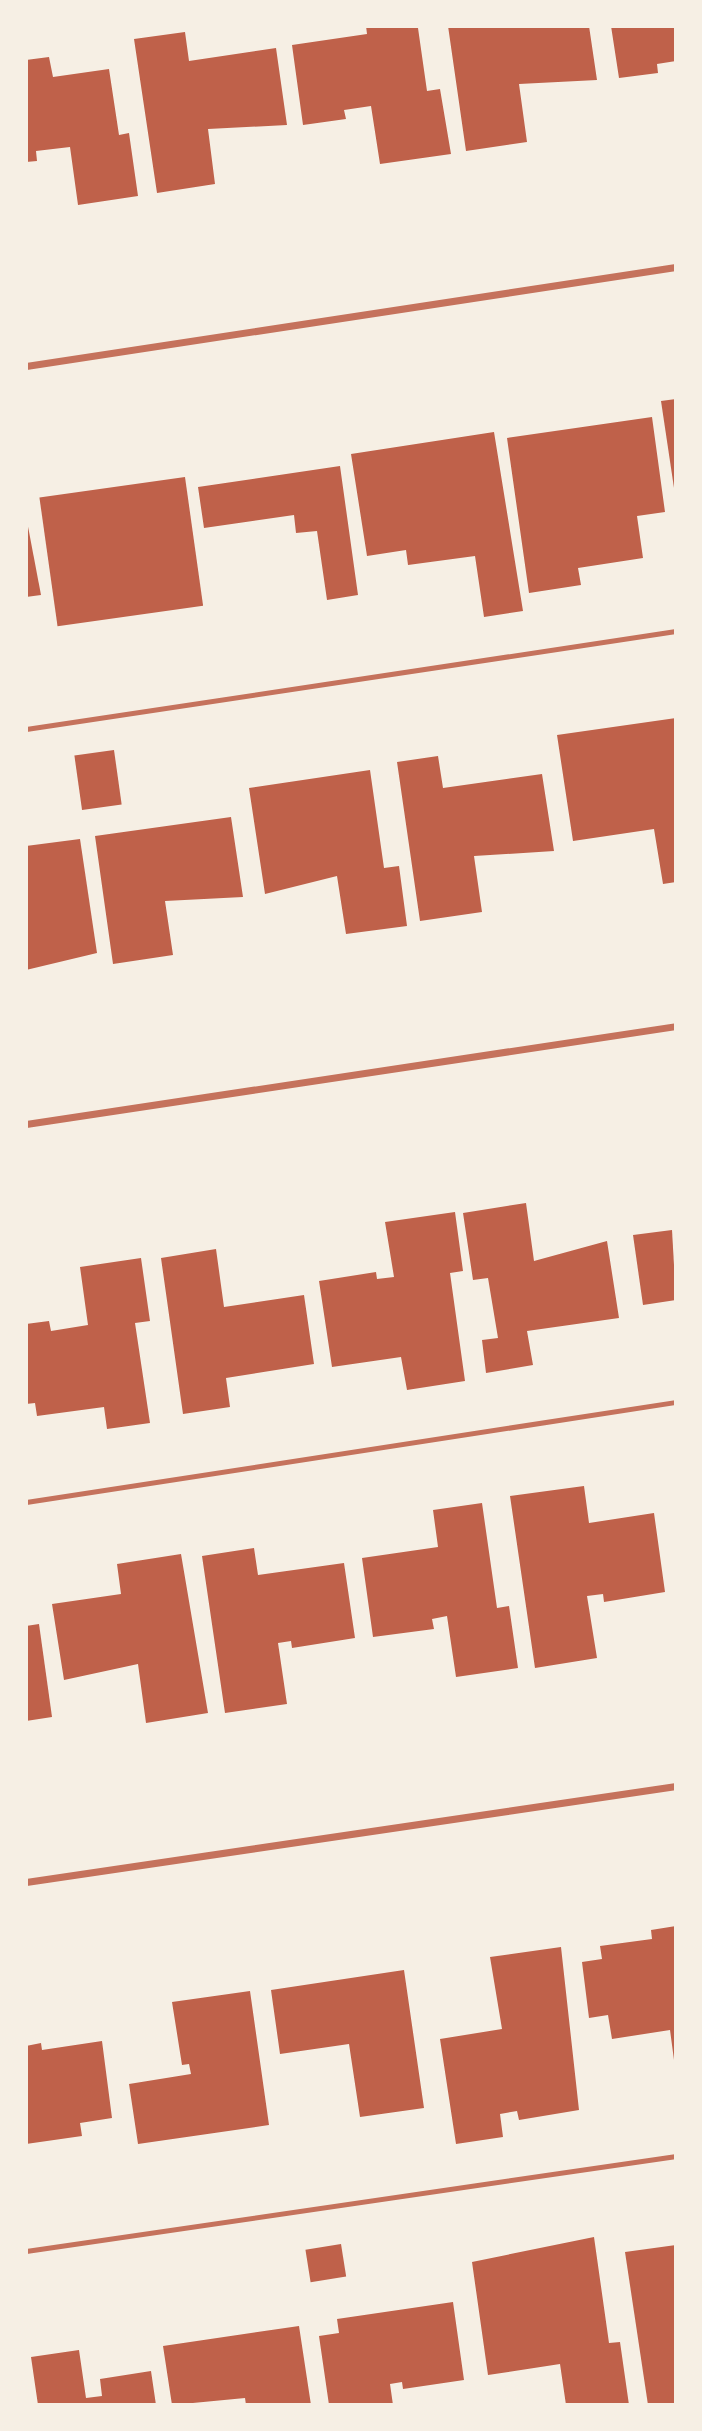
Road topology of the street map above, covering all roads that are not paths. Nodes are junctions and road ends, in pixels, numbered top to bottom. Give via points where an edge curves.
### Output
1 (676, 267) edge
2 (26, 366) edge
3 (676, 631) edge
4 (26, 729) edge
5 (676, 1026) edge
6 (26, 1124) edge
7 (676, 1402) edge
8 (26, 1502) edge
9 (676, 1786) edge
10 (26, 1882) edge
11 (676, 2156) edge
12 (26, 2251) edge

1 - 2 street
3 - 4 lane
5 - 6 street
7 - 8 lane
9 - 10 street
11 - 12 lane

